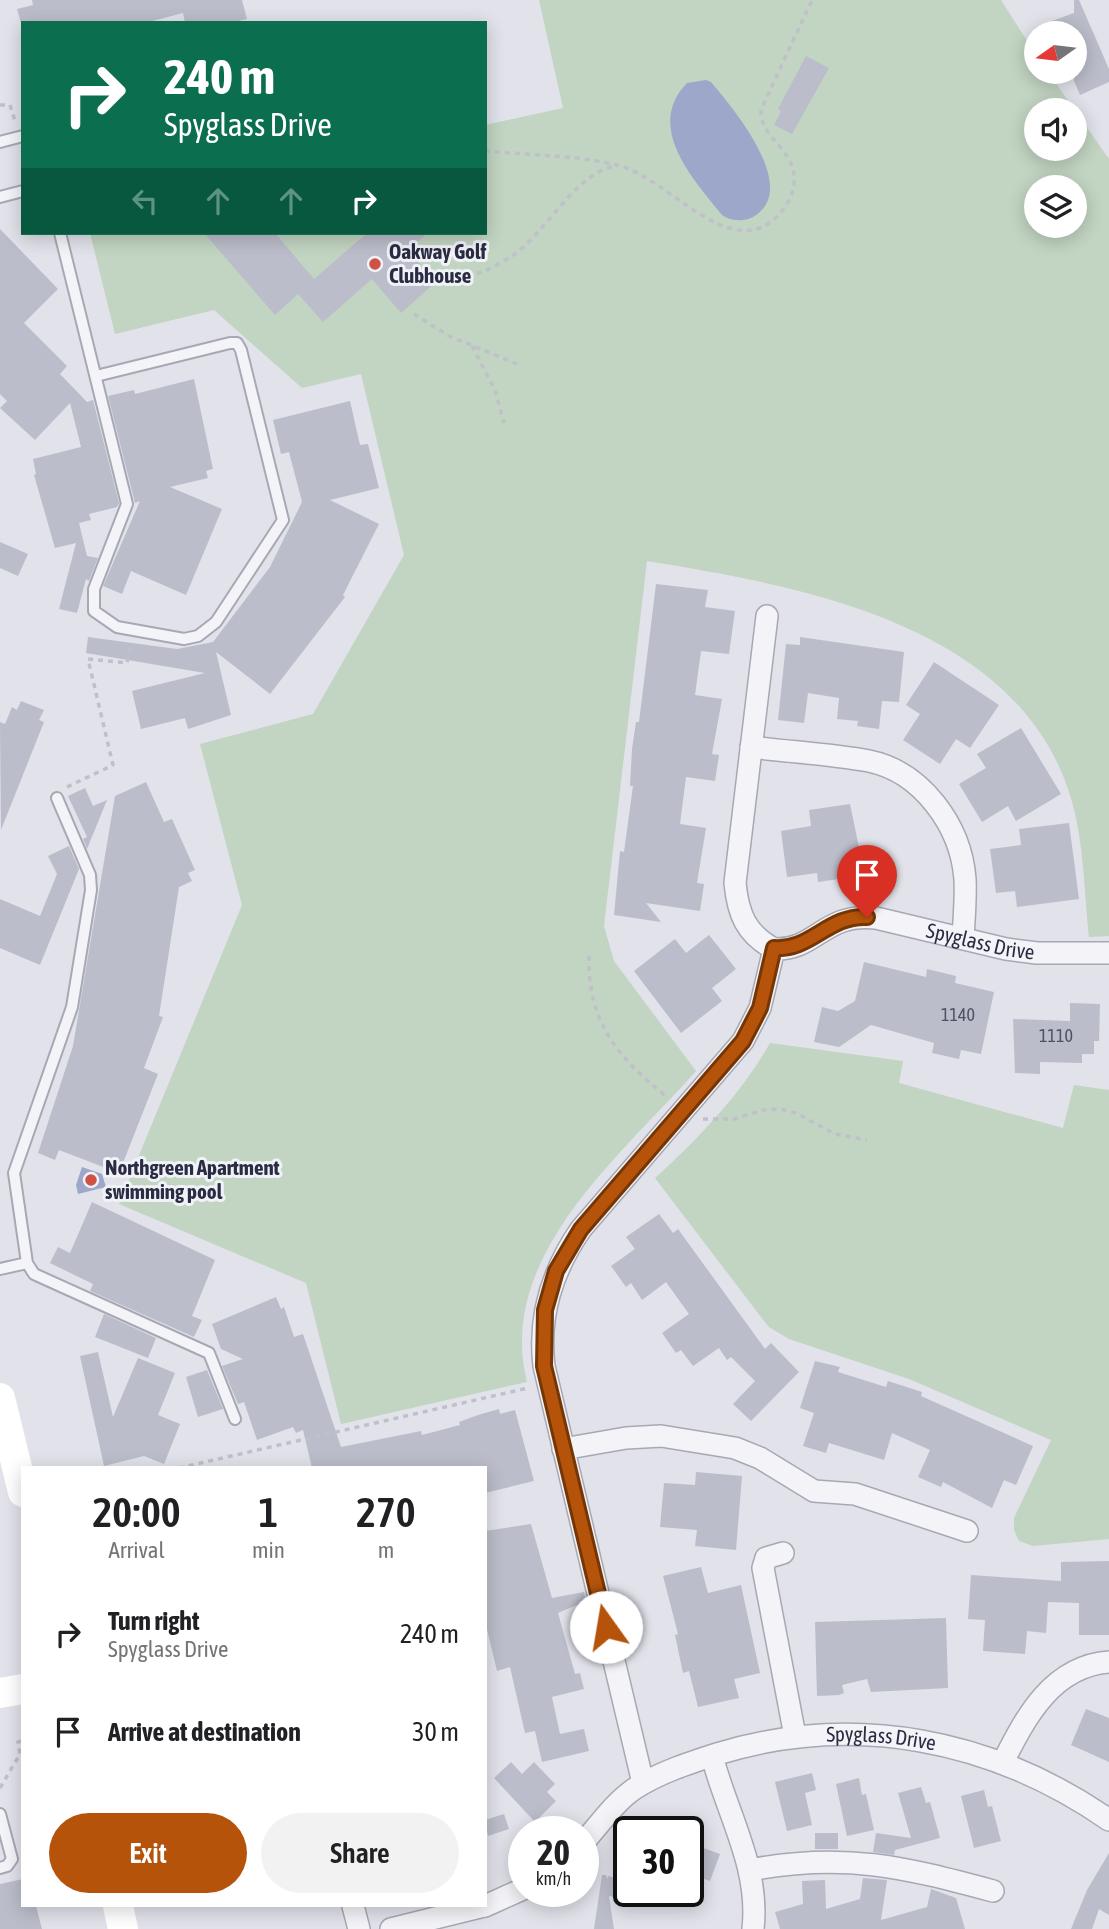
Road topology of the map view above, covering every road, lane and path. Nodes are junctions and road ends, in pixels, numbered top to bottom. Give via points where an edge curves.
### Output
1 (811, 0) edge
2 (0, 105) edge
3 (21, 137) edge
4 (0, 142) edge
5 (487, 151) edge
6 (617, 165) junction
7 (21, 192) edge
8 (0, 197) edge
9 (61, 235) edge
10 (438, 282) dead end
11 (414, 314) dead end
12 (472, 346) junction
13 (522, 366) dead end
14 (96, 376) junction
15 (504, 424) dead end
16 (767, 616) dead end
17 (133, 630) junction
18 (751, 747) junction
19 (56, 796) joint
20 (963, 938) junction
21 (774, 948) junction
22 (1109, 953) edge
23 (589, 956) dead end
24 (685, 1111) junction
25 (867, 1140) dead end
26 (27, 1263) junction
27 (0, 1269) edge
28 (548, 1383) junction
29 (0, 1398) edge
30 (235, 1419) dead end
31 (563, 1449) junction
32 (188, 1466) edge
33 (21, 1484) edge
34 (967, 1531) dead end
35 (783, 1553) dead end
36 (1109, 1662) edge
37 (21, 1689) edge
38 (0, 1693) edge
39 (795, 1736) junction
40 (21, 1754) edge
41 (712, 1756) junction
42 (1003, 1762) junction
43 (643, 1783) junction
44 (0, 1788) edge
45 (0, 1814) edge
46 (1109, 1820) edge
47 (599, 1826) edge
48 (0, 1868) edge
49 (750, 1870) junction
50 (993, 1891) dead end
51 (508, 1896) edge
52 (487, 1905) edge
53 (118, 1907) edge
54 (353, 1907) edge
55 (480, 1907) edge
56 (404, 1928) edge
57 (123, 1929) edge
58 (359, 1929) edge
59 (753, 1929) edge

1 - 6 path via 761,110 766,128 789,156 793,170 790,197 776,217 753,231 727,229 644,176
2 - 3 path via 10,105
3 - 4 lane
5 - 6 path
6 - 10 path via 593,174 508,258 485,271
7 - 8 lane
9 - 14 lane
11 - 12 path
12 - 13 path
12 - 15 path via 495,390
14 - 17 lane via 127,504 94,589 93,606 96,615 109,624
14 - 17 lane via 237,343 283,516 283,523 203,634 184,639
16 - 18 street
17 - 19 path via 127,663 88,659 113,765
18 - 20 street via 869,761 917,785 945,818 961,857
18 - 21 street via 735,869 736,897 754,936
19 - 26 lane via 90,875 91,890 72,1007 14,1173
20 - 21 street, Spyglass Drive via 855,916 794,947
20 - 22 street, Spyglass Drive via 1037,953
21 - 24 street via 753,1025 733,1056
23 - 24 path via 590,991 607,1035 641,1074
24 - 25 path via 704,1119 734,1119 770,1108 788,1111 831,1132
24 - 28 street via 581,1229 564,1256 545,1310 542,1348
26 - 27 lane
26 - 30 lane via 34,1274 209,1353
28 - 31 street
28 - 32 path
29 - 33 main road
31 - 34 street via 661,1436 734,1448 760,1458 814,1491 855,1494
31 - 43 street
35 - 39 street via 766,1558 763,1568
36 - 42 street via 1083,1666 1059,1680 1031,1712
37 - 38 main road
39 - 41 street, Spyglass Drive
39 - 42 street, Spyglass Drive via 903,1736
40 - 44 path
41 - 43 street, Spyglass Drive
41 - 49 street
42 - 46 street, Spyglass Drive via 1054,1785
43 - 47 street, Spyglass Drive
45 - 48 lane via 12,1859
49 - 50 street via 804,1862 862,1861
49 - 59 street
51 - 52 street
53 - 57 main road
54 - 58 street
55 - 56 street

